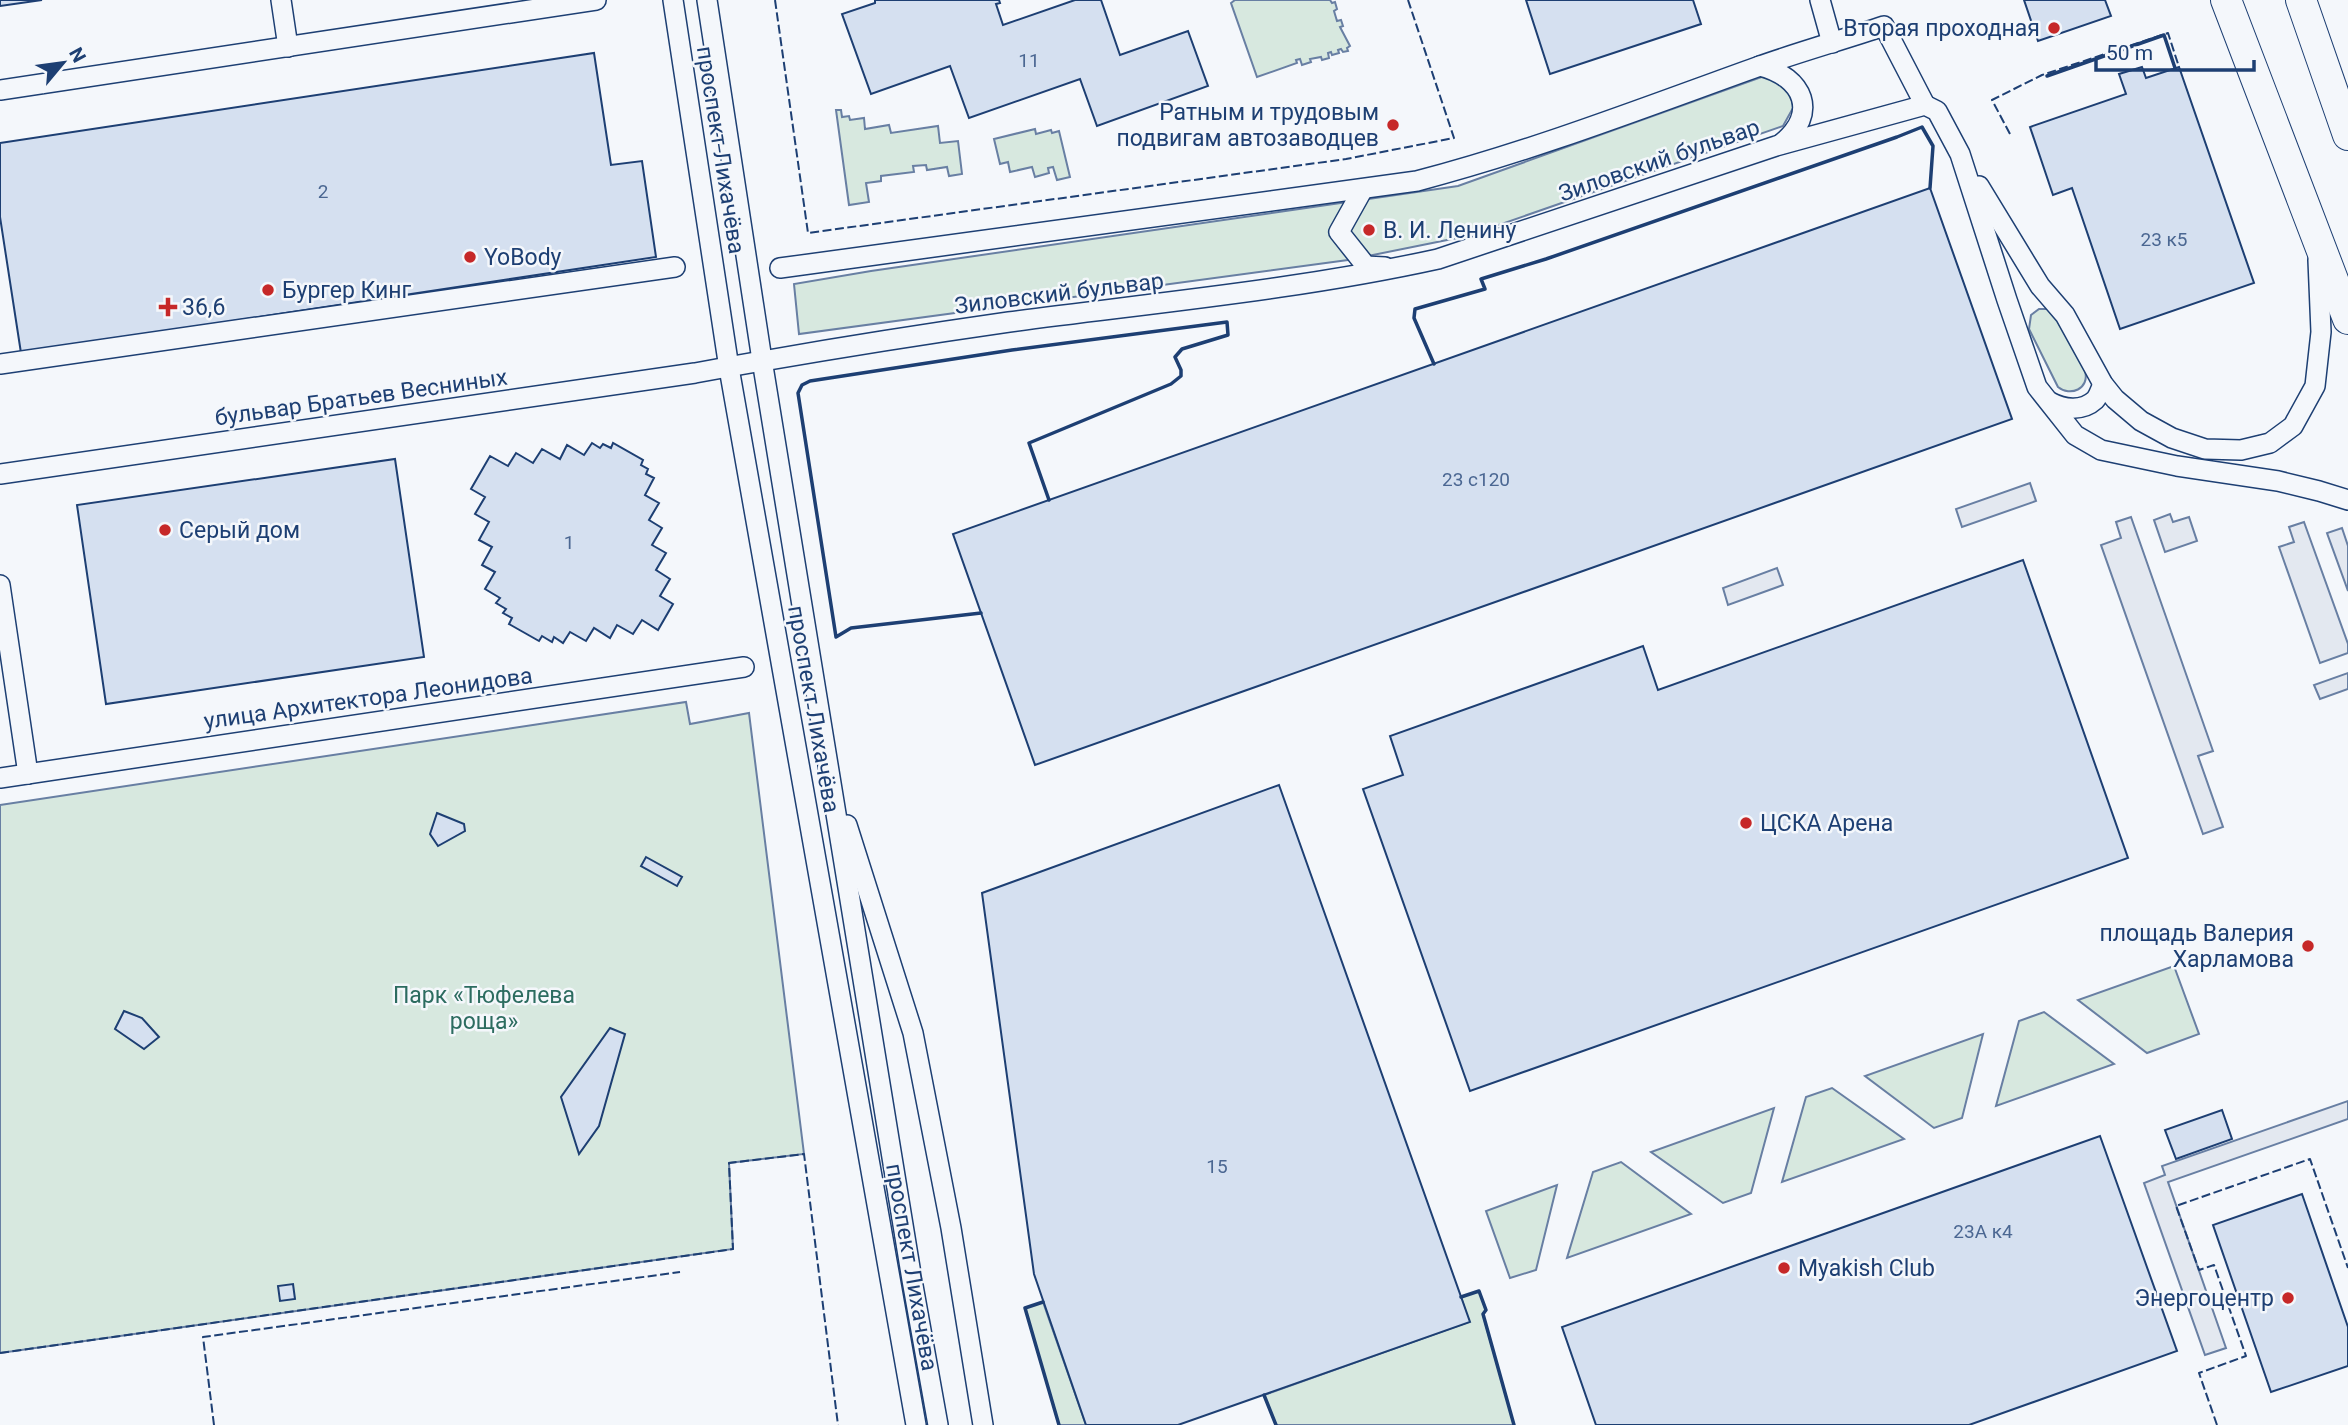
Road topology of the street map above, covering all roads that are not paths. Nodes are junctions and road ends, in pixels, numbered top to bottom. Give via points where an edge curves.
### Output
1 (281, 0) edge
2 (596, 0) edge
3 (673, 0) edge
4 (707, 0) edge
5 (1820, 0) edge
6 (2226, 0) edge
7 (2301, 0) edge
8 (1832, 43) junction
9 (288, 47) junction
10 (1760, 66) junction
11 (0, 90) edge
12 (1931, 108) junction
13 (2348, 135) edge
14 (1780, 145) junction
15 (1960, 154) junction
16 (1363, 189) junction
17 (2318, 238) junction
18 (674, 267) dead end
19 (780, 268) dead end
20 (1396, 268) junction
21 (2049, 298) junction
22 (2010, 311) junction
23 (2348, 319) edge
24 (762, 360) junction
25 (0, 364) edge
26 (729, 368) junction
27 (2103, 384) junction
28 (2050, 402) junction
29 (0, 474) edge
30 (2348, 500) edge
31 (0, 585) edge
32 (744, 667) dead end
33 (28, 774) junction
34 (0, 778) edge
35 (845, 817) dead end
36 (916, 1425) edge
37 (938, 1425) edge
38 (983, 1425) edge

1 - 9 street
2 - 9 street
3 - 26 street, проспект Лихачёва
4 - 24 street, проспект Лихачёва
5 - 8 street
6 - 17 main road
7 - 13 main road
8 - 10 street
8 - 12 street via 1884,26
9 - 11 street
10 - 14 street via 1791,80 1802,104 1800,122
10 - 16 street via 1488,162 1417,181
12 - 14 street, Зиловский бульвар
12 - 15 street
14 - 20 street, Зиловский бульвар via 1438,259
15 - 21 street
15 - 22 street
16 - 19 street
16 - 20 street, Зиловский бульвар via 1339,232 1366,266
17 - 23 main road
17 - 27 street via 2321,332 2315,386 2293,426 2270,443 2241,450 2205,449 2172,438 2141,421
18 - 25 street
20 - 24 street, Зиловский бульвар
21 - 22 street via 2026,295
21 - 27 street via 2065,316
22 - 28 street via 2037,387
24 - 26 street, Зиловский бульвар
24 - 37 street, проспект Лихачёва
26 - 29 street, бульвар Братьев Весниных
26 - 36 street, проспект Лихачёва
27 - 28 street via 2096,400 2082,407 2063,409
28 - 30 street via 2069,430 2101,450 2278,481
31 - 33 street
32 - 33 street, улица Архитектора Леонидова
33 - 34 street, улица Архитектора Леонидова
35 - 38 street via 913,1033

